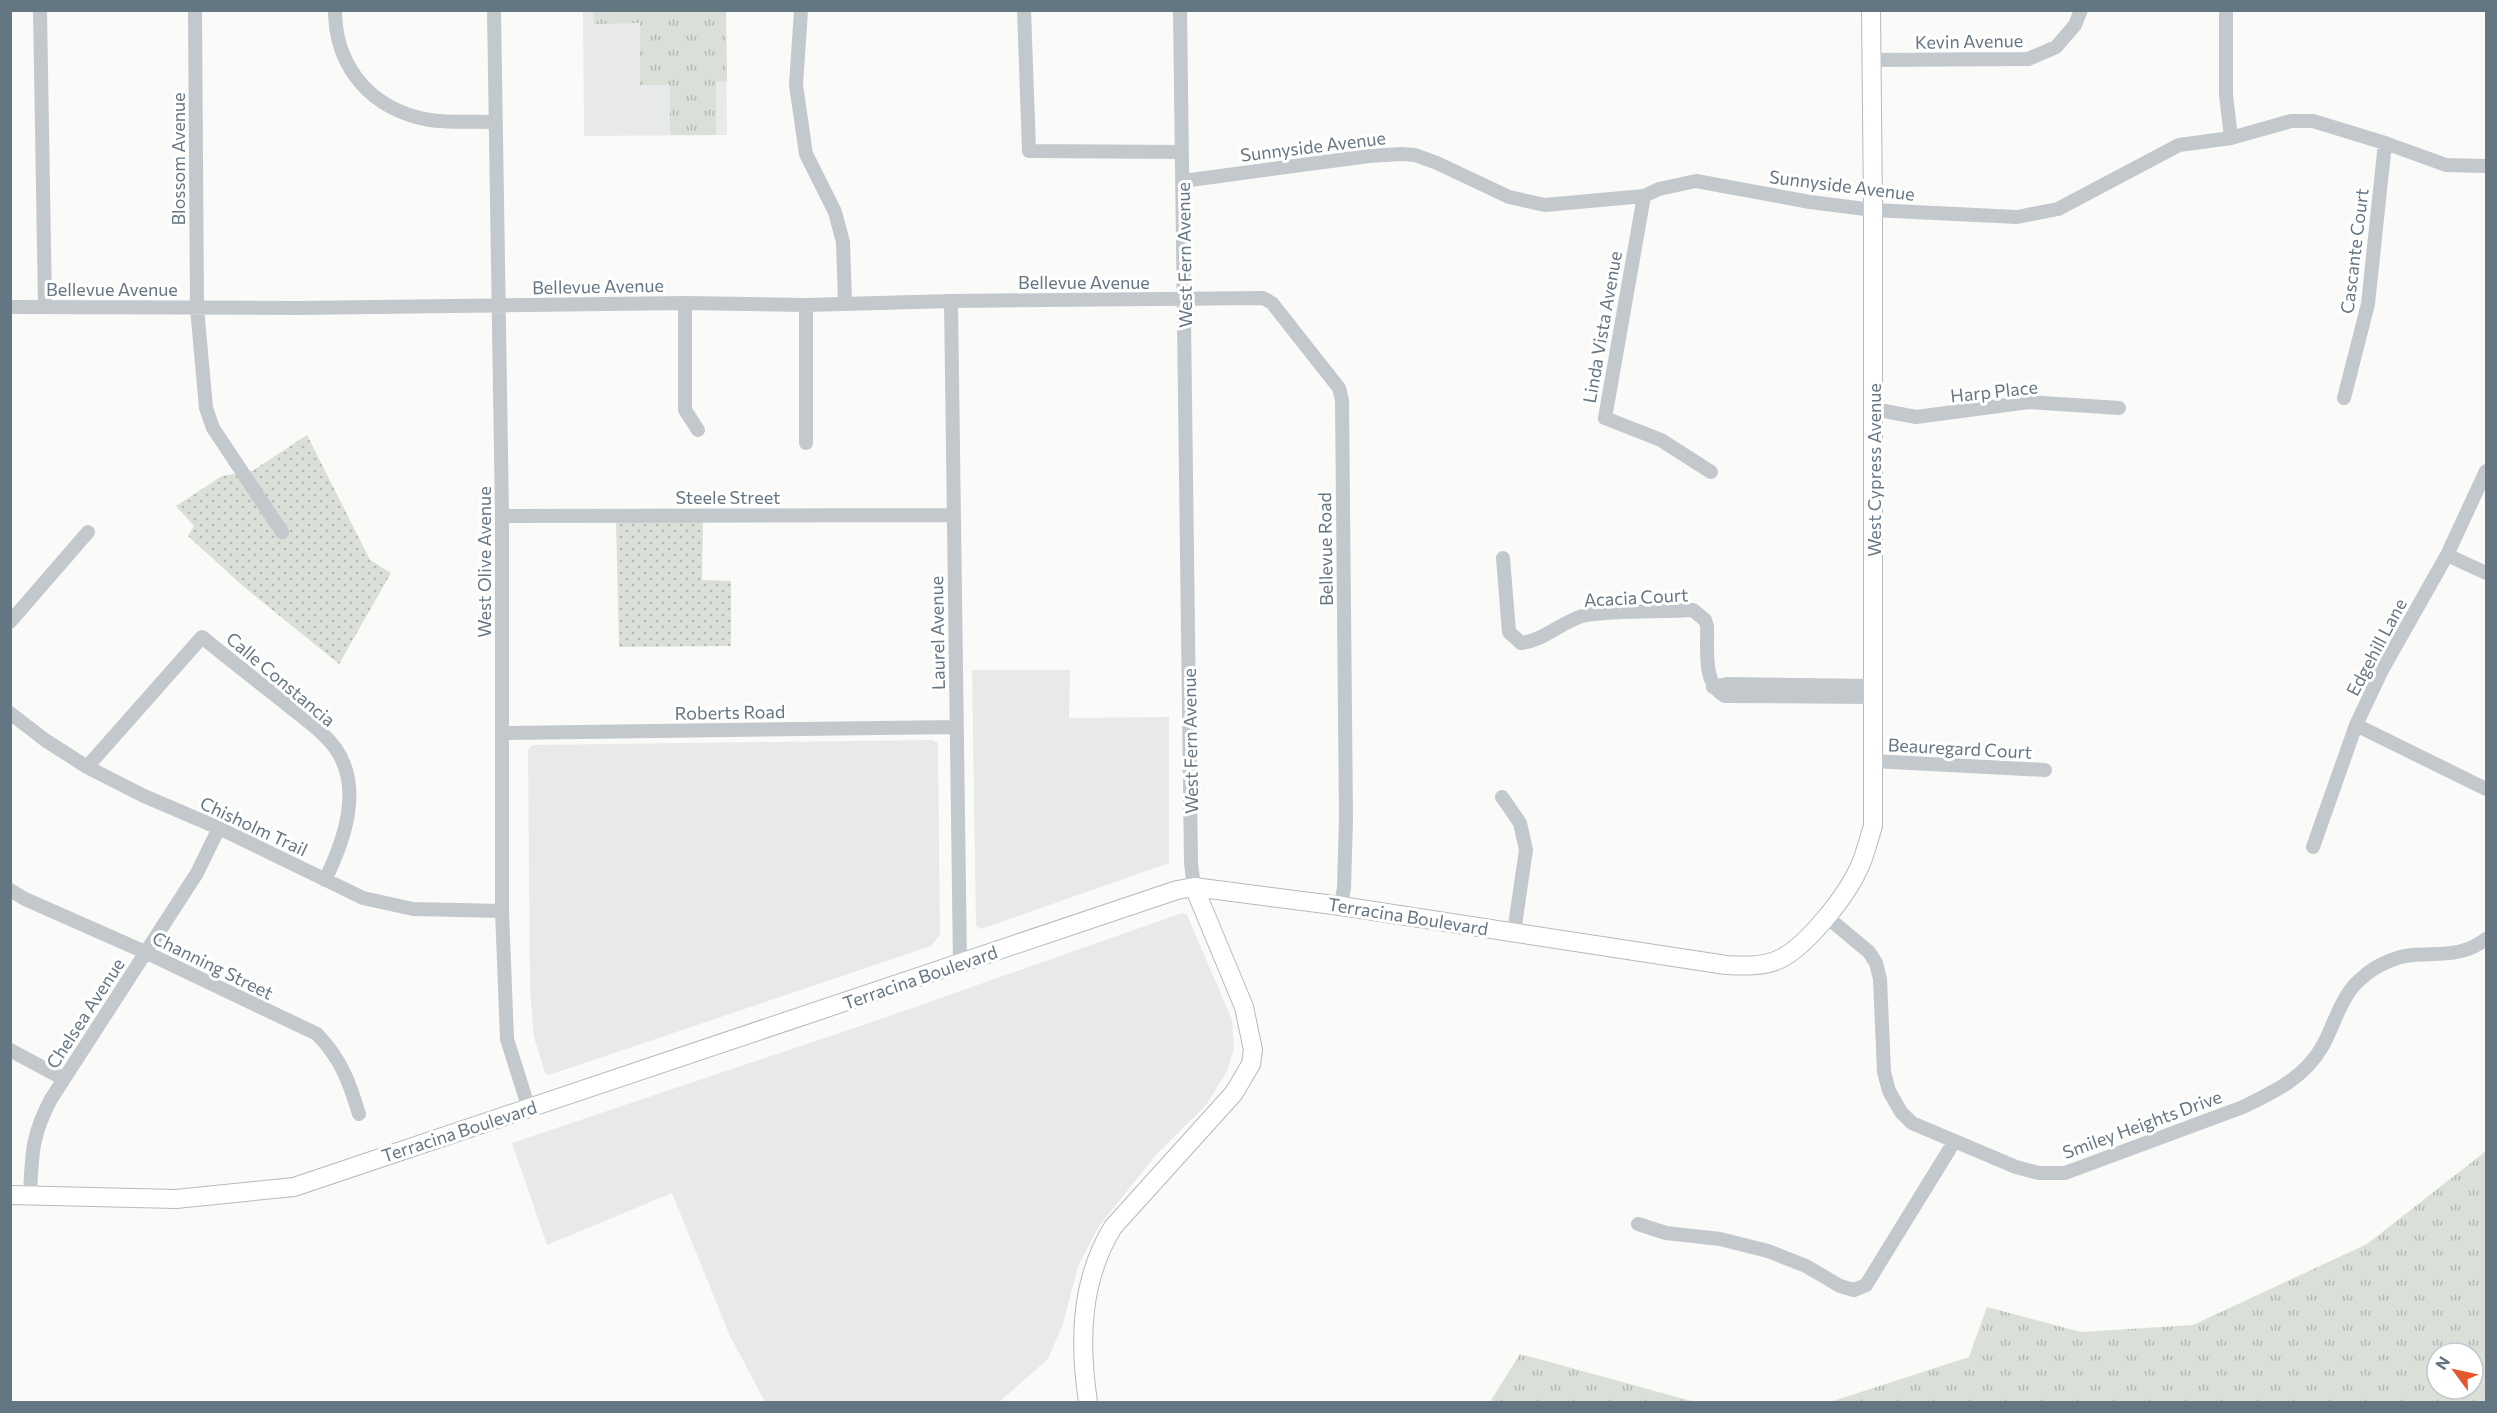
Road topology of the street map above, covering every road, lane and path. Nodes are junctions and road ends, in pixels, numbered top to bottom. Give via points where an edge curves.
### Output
1 (40, 10) edge
2 (195, 10) edge
3 (335, 10) edge
4 (494, 10) edge
5 (801, 10) edge
6 (1024, 10) edge
7 (1180, 10) edge
8 (1871, 10) edge
9 (2081, 10) edge
10 (2226, 10) edge
11 (1872, 60) junction
12 (495, 122) junction
13 (2231, 138) junction
14 (2385, 143) junction
15 (1182, 152) junction
16 (2487, 166) edge
17 (1183, 181) junction
18 (1644, 196) junction
19 (1873, 210) junction
20 (1185, 299) junction
21 (951, 301) junction
22 (685, 303) junction
23 (845, 303) junction
24 (806, 305) junction
25 (45, 306) junction
26 (499, 306) junction
27 (10, 307) edge
28 (197, 308) junction
29 (2344, 398) dead end
30 (2120, 408) dead end
31 (1874, 409) junction
32 (698, 430) dead end
33 (806, 443) dead end
34 (2487, 471) edge
35 (1711, 472) dead end
36 (953, 514) junction
37 (502, 516) junction
38 (88, 532) dead end
39 (282, 532) dead end
40 (2447, 555) junction
41 (1503, 558) dead end
42 (2487, 573) edge
43 (10, 622) edge
44 (1875, 692) junction
45 (10, 713) edge
46 (2356, 725) junction
47 (957, 727) junction
48 (503, 733) junction
49 (1873, 761) junction
50 (87, 767) junction
51 (2045, 770) dead end
52 (2487, 789) edge
53 (1502, 797) dead end
54 (219, 828) junction
55 (2313, 847) dead end
56 (325, 880) junction
57 (1194, 886) junction
58 (10, 890) edge
59 (1341, 906) junction
60 (502, 911) junction
61 (1827, 917) junction
62 (1514, 932) junction
63 (2487, 939) edge
64 (145, 952) junction
65 (960, 964) junction
66 (10, 1050) edge
67 (64, 1079) junction
68 (529, 1109) junction
69 (358, 1114) dead end
70 (1953, 1142) junction
71 (10, 1195) edge
72 (30, 1196) junction
73 (1638, 1224) dead end
74 (1088, 1402) edge

1 - 25 street
2 - 28 street, Blossom Avenue
3 - 12 street via 343,58 363,85 386,104 417,118
4 - 12 street, West Olive Avenue
5 - 23 street via 796,85 806,154 836,212 843,242
6 - 15 street via 1029,152
7 - 15 street, West Fern Avenue
8 - 11 main road, West Cypress Avenue
9 - 11 street, Kevin Avenue via 2075,25 2056,47 2028,59
10 - 13 street via 2226,94
11 - 19 main road, West Cypress Avenue
12 - 26 street, West Olive Avenue
13 - 14 street, Sunnyside Avenue via 2291,121 2313,121
13 - 19 street, Sunnyside Avenue via 2170,148 2115,181 2050,211 1987,217
14 - 16 street, Sunnyside Avenue via 2446,165
14 - 29 street, Cascante Court via 2368,304
15 - 17 street, West Fern Avenue
17 - 18 street, Sunnyside Avenue via 1401,154 1415,155 1509,197 1545,206
17 - 20 street, West Fern Avenue
18 - 19 street, Sunnyside Avenue via 1696,182
18 - 35 street, Linda Vista Avenue via 1605,418 1661,440
19 - 31 main road, West Cypress Avenue
20 - 21 street, Bellevue Avenue
20 - 57 street, West Fern Avenue
20 - 59 street, Bellevue Road via 1263,298 1272,303 1339,388 1346,819
21 - 23 street, Bellevue Avenue
21 - 36 street, Laurel Avenue
22 - 24 street, Bellevue Avenue
22 - 26 street, Bellevue Avenue
22 - 32 street via 685,410
23 - 24 street, Bellevue Avenue
24 - 33 street
25 - 27 street, Bellevue Avenue
25 - 28 street, Bellevue Avenue
26 - 28 street, Bellevue Avenue
26 - 37 street, West Olive Avenue
28 - 39 street, Blossom Avenue via 208,417
30 - 31 street, Harp Place via 2029,402 1916,417
31 - 44 main road, West Cypress Avenue
34 - 40 street, Edgehill Lane
36 - 37 street, Steele Street
36 - 47 street, Laurel Avenue
37 - 48 street, West Olive Avenue
38 - 43 street
40 - 42 street
40 - 46 street, Edgehill Lane via 2382,670
41 - 44 street, Acacia Court via 1509,632 1521,643 1584,616 1693,610 1707,626 1709,679 1713,687 1727,684 1788,691
44 - 49 main road, West Cypress Avenue
45 - 50 street, Chisholm Trail
46 - 52 street
46 - 55 street, Edgehill Lane
47 - 48 street, Roberts Road
47 - 65 street, Laurel Avenue
48 - 60 street, West Olive Avenue
49 - 51 street, Beauregard Court
49 - 61 main road, West Cypress Avenue via 1873,826 1858,871
50 - 54 street, Chisholm Trail
50 - 56 street, Calle Constancia via 202,637 319,731 336,750 350,792 340,848
53 - 62 street via 1520,823 1525,843
54 - 56 street, Chisholm Trail
54 - 64 street, Chelsea Avenue via 196,873
56 - 60 street, Chisholm Trail via 363,898 413,909
57 - 59 main road, Terracina Boulevard
57 - 65 main road, Terracina Boulevard
57 - 74 main road, West Fern Avenue via 1244,1007 1253,1050 1251,1064 1234,1093 1113,1227 1101,1248 1087,1290 1083,1356
58 - 64 street, Channing Street
59 - 62 main road, Terracina Boulevard
60 - 68 street, West Olive Avenue via 507,1039
61 - 62 main road, Terracina Boulevard via 1781,958 1744,966
61 - 70 street, Smiley Heights Drive via 1869,952 1876,963 1888,1091 1912,1123
63 - 70 street, Smiley Heights Drive via 2460,953 2411,955 2367,973 2347,996 2313,1061 2295,1079 2243,1107 2065,1173 2039,1173
64 - 67 street, Chelsea Avenue
64 - 69 street, Channing Street via 317,1035 334,1052 349,1082
65 - 68 main road, Terracina Boulevard
66 - 67 street
67 - 72 street, Chelsea Avenue via 38,1124 33,1141
68 - 72 main road, Terracina Boulevard via 294,1186 176,1199
70 - 73 street via 1866,1285 1854,1290 1768,1251 1720,1239 1666,1233
71 - 72 main road, Terracina Boulevard

